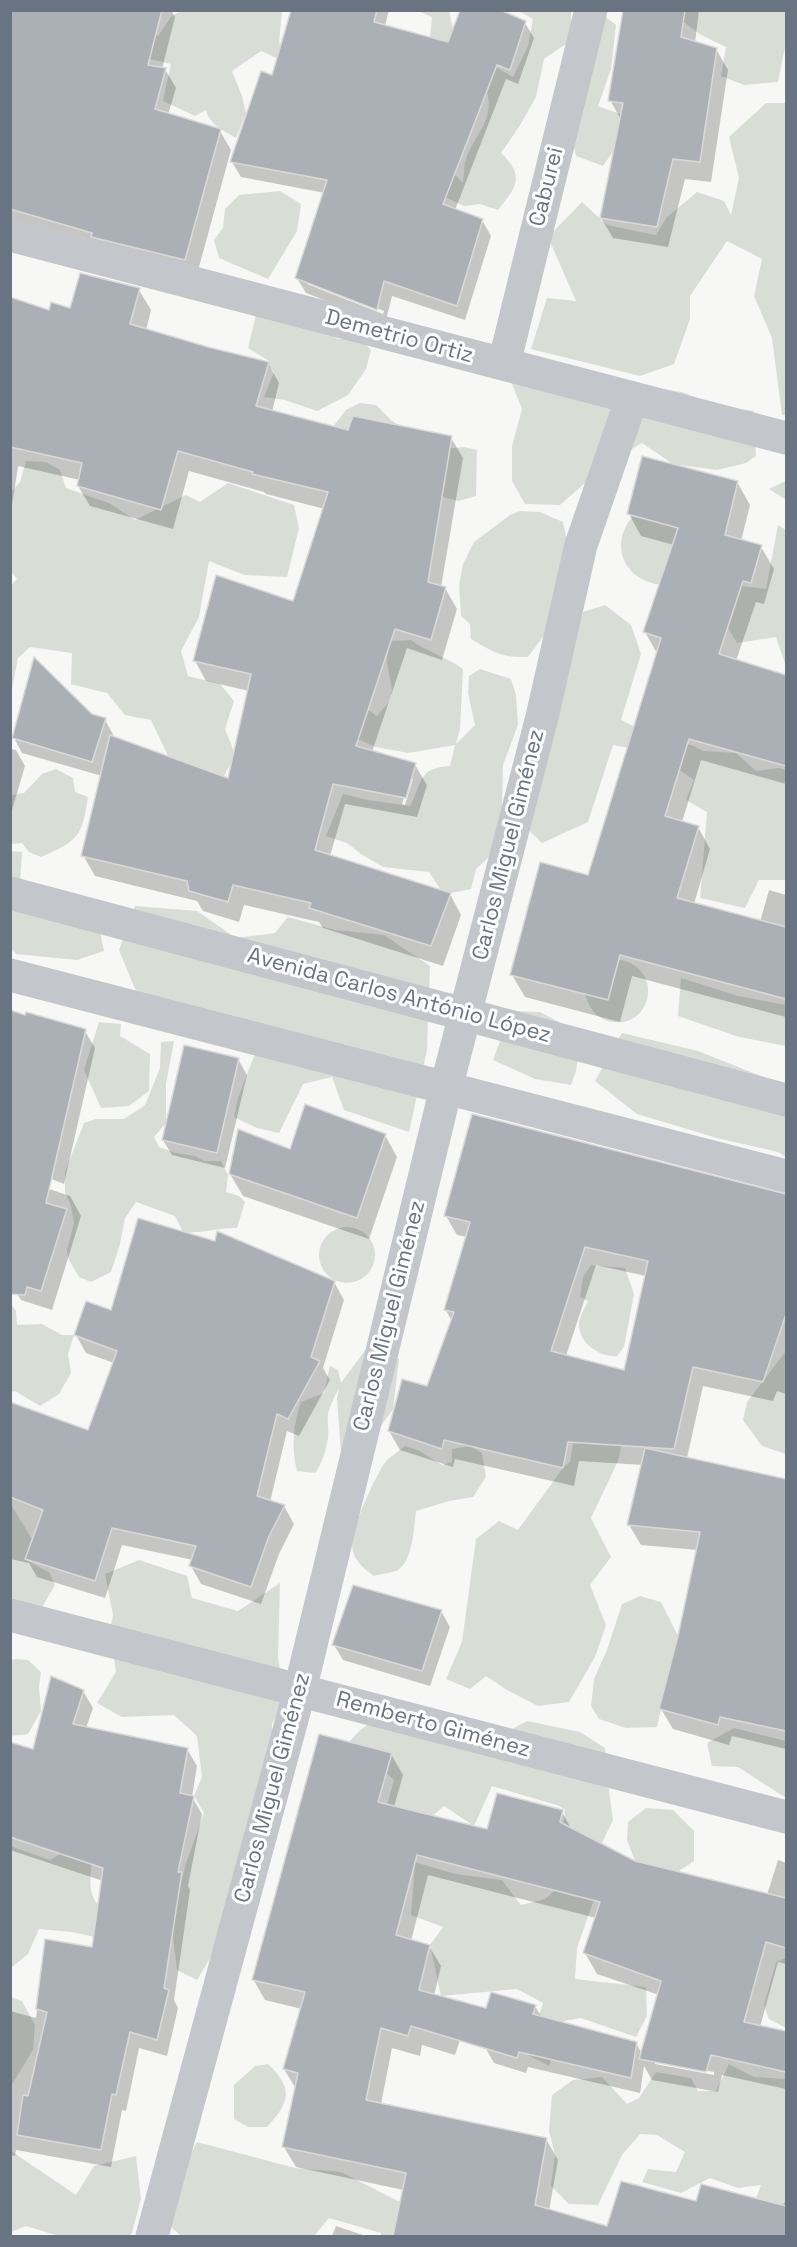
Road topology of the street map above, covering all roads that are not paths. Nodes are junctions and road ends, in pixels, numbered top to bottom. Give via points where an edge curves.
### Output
1 (591, 10) edge
2 (10, 235) edge
3 (504, 364) junction
4 (633, 398) junction
5 (786, 438) edge
6 (10, 893) edge
7 (10, 975) edge
8 (465, 1014) junction
9 (446, 1088) junction
10 (786, 1100) edge
11 (786, 1176) edge
12 (10, 1615) edge
13 (300, 1690) junction
14 (786, 1817) edge
15 (152, 2236) edge

1 - 3 street, Caburei
2 - 3 street, Demetrio Ortiz
3 - 4 street, Demetrio Ortiz
4 - 5 street, Demetrio Ortiz
4 - 8 street, Carlos Miguel Giménez via 581,545 542,717
6 - 8 street, Avenida Carlos António López
7 - 9 street
8 - 9 street, Carlos Miguel Giménez
8 - 10 street, Avenida Carlos António López
9 - 11 street
9 - 13 street, Carlos Miguel Giménez
12 - 13 street, Remberto Giménez
13 - 14 street, Remberto Giménez
13 - 15 street, Carlos Miguel Giménez

